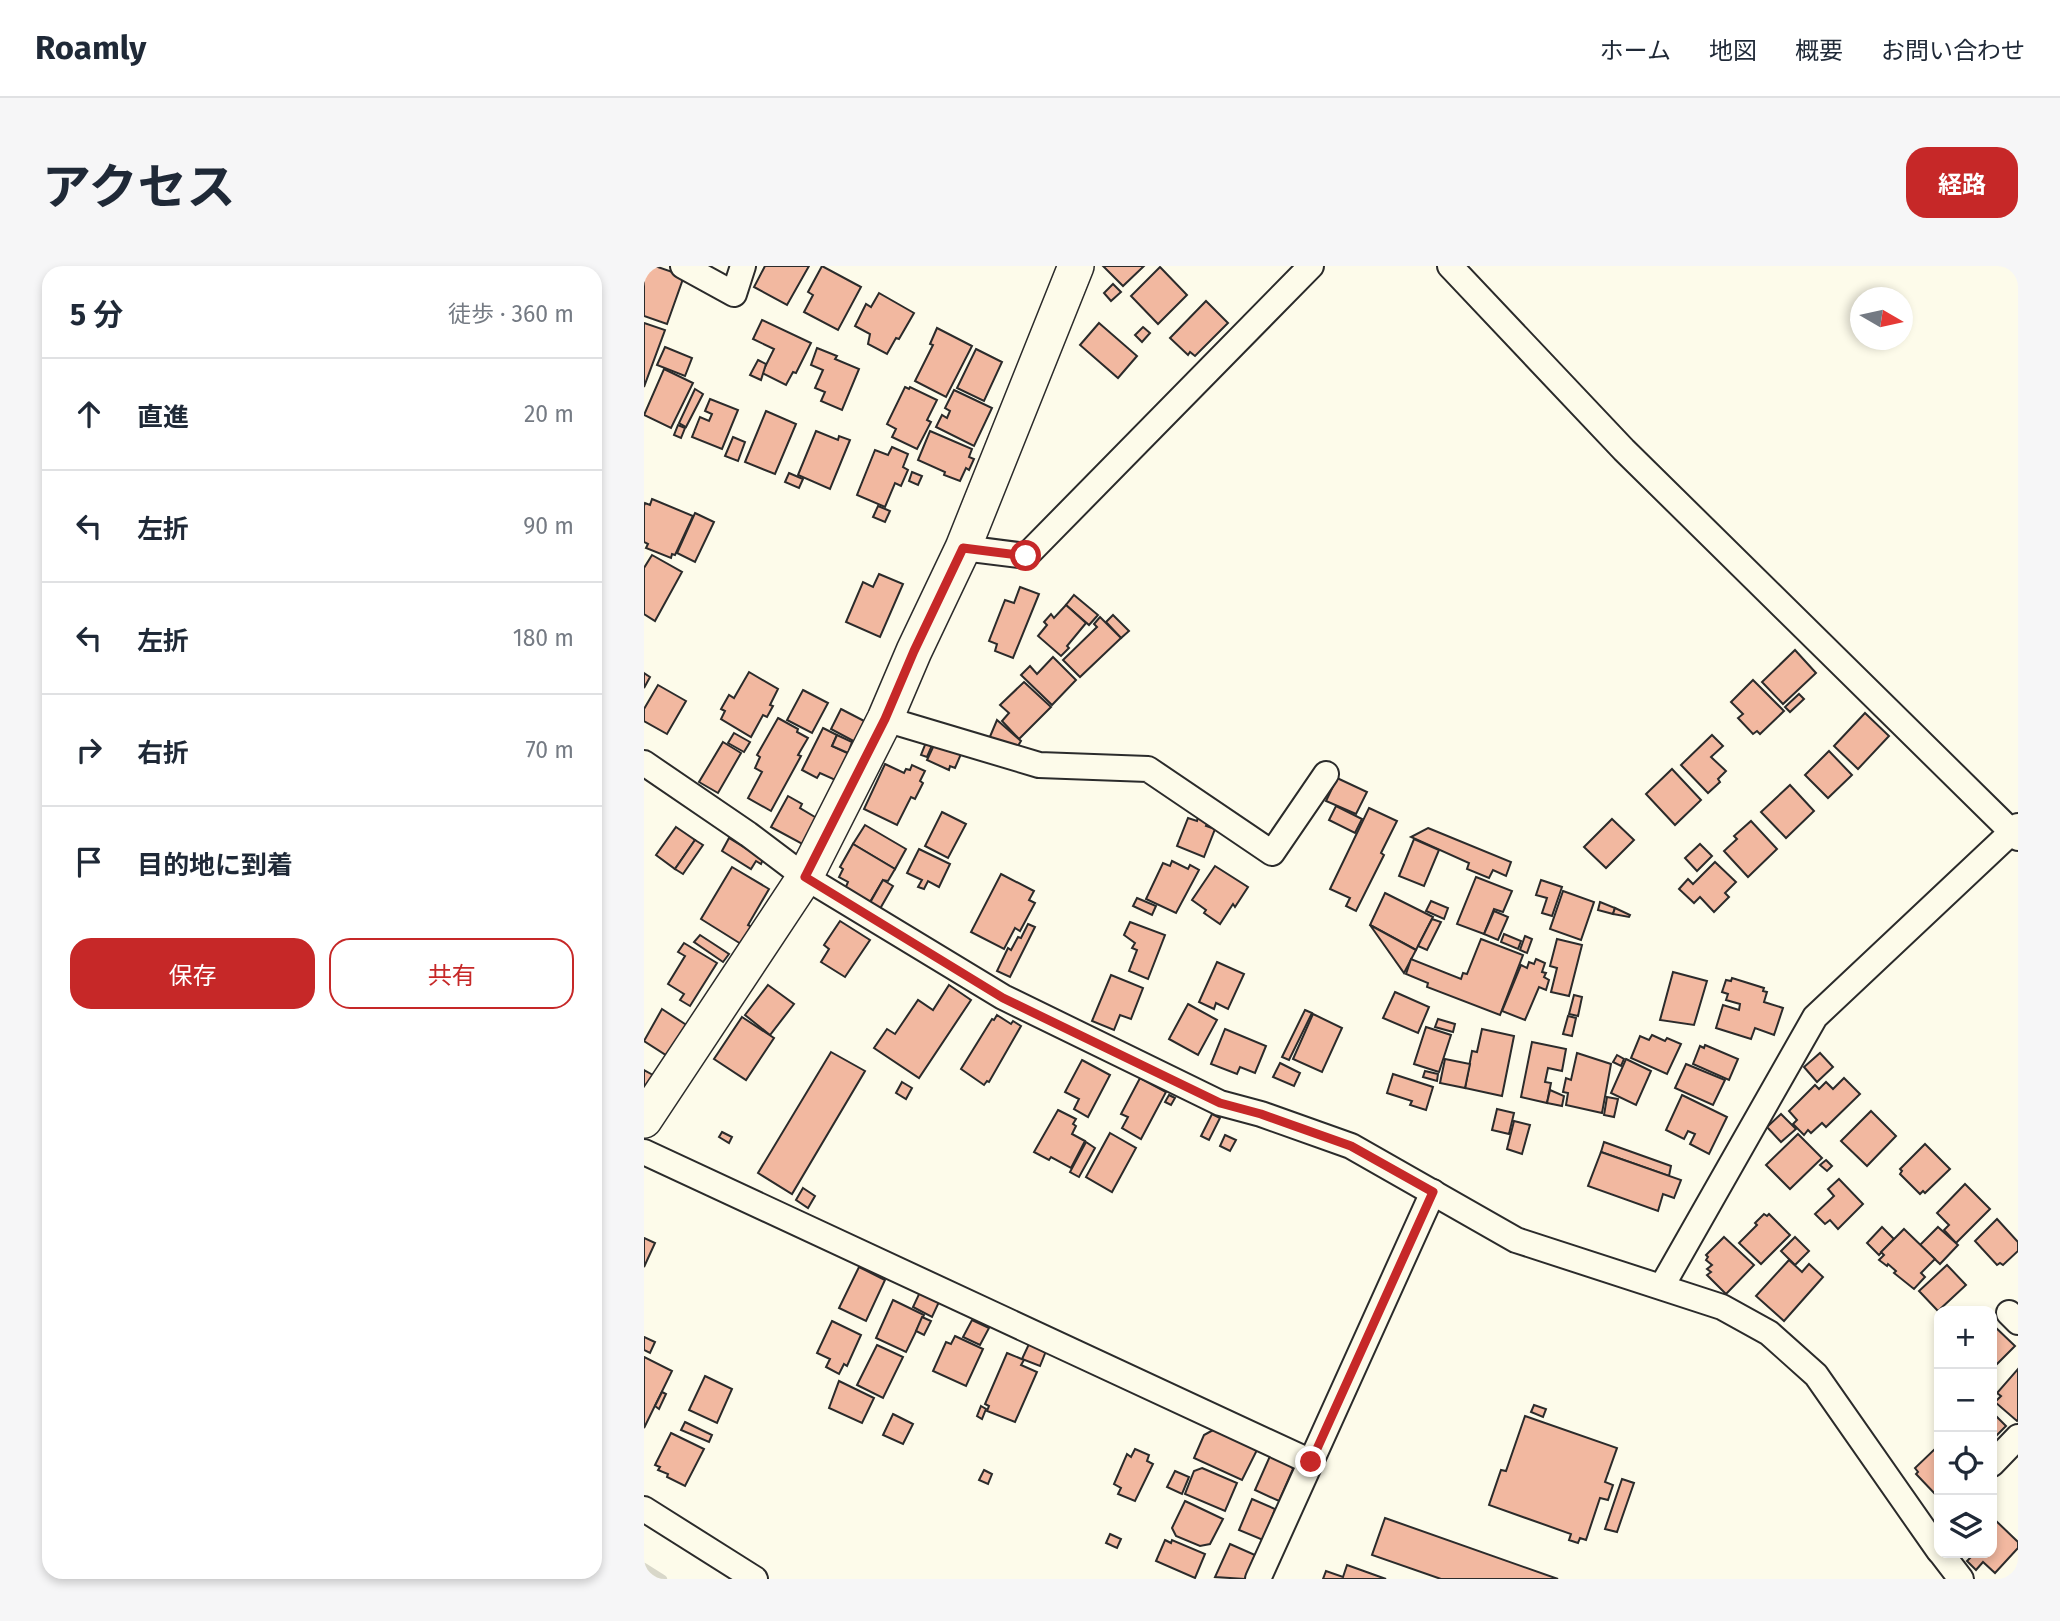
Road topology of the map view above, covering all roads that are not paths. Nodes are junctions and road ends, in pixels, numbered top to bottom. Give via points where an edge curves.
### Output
1 (683, 266) edge
2 (743, 266) edge
3 (1076, 266) edge
4 (1311, 266) edge
5 (1450, 266) edge
6 (963, 548) junction
7 (885, 719) junction
8 (648, 773) edge
9 (1326, 774) dead end
10 (2016, 832) edge
11 (805, 877) junction
12 (644, 1120) edge
13 (644, 1152) edge
14 (1433, 1192) junction
15 (1661, 1286) junction
16 (2018, 1437) edge
17 (1997, 1459) edge
18 (1311, 1462) junction
19 (644, 1509) edge
20 (1934, 1536) edge
21 (1948, 1558) edge
22 (755, 1579) edge
23 (1258, 1579) edge
24 (1961, 1579) edge

1 - 2 street via 734,294
3 - 6 street
4 - 6 street via 1026,556
5 - 10 street via 1624,450
6 - 7 street
7 - 9 street via 1039,765 1148,769 1272,853
7 - 11 street
8 - 11 street via 748,834
10 - 15 street via 1815,1017
11 - 12 street
11 - 14 street via 1003,998 1220,1103 1351,1146
13 - 18 street
14 - 15 street via 1516,1240
14 - 18 street
15 - 20 street via 1722,1307 1769,1333 1816,1375
16 - 17 street
18 - 23 street
19 - 22 street
21 - 24 street

